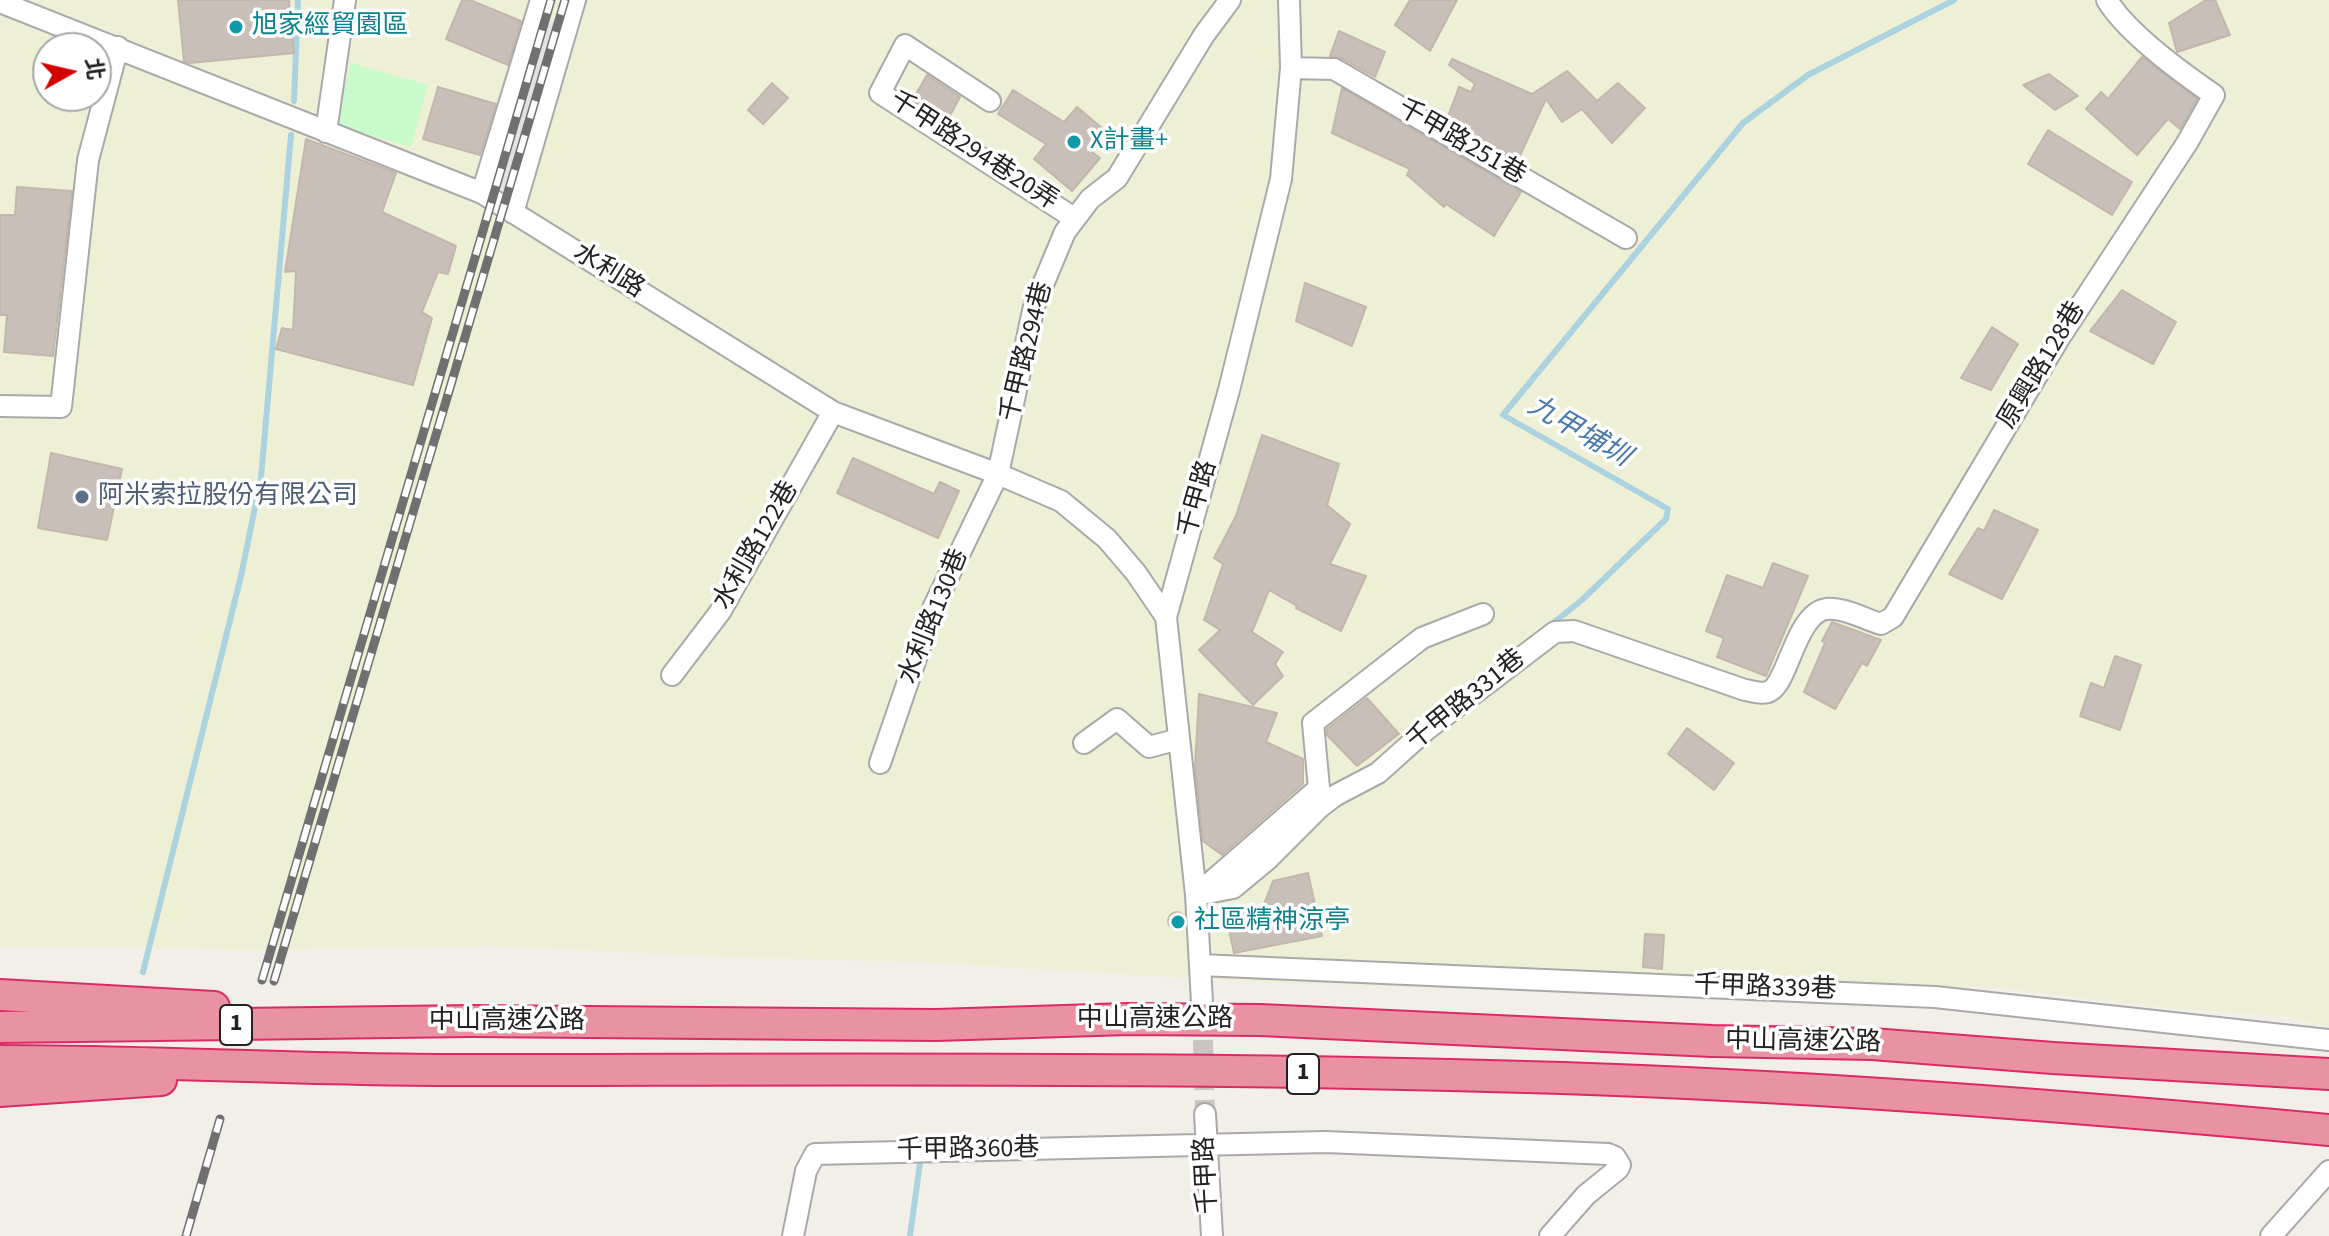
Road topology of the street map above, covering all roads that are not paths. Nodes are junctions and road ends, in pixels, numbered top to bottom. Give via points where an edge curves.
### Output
1 (345, 0) edge
2 (1230, 0) edge
3 (1289, 0) edge
4 (2107, 0) edge
5 (0, 2) edge
6 (541, 2) edge
7 (574, 6) edge
8 (118, 47) junction
9 (1291, 68) junction
10 (990, 101) dead end
11 (326, 132) junction
12 (482, 193) junction
13 (513, 213) junction
14 (1074, 218) junction
15 (1626, 238) dead end
16 (0, 406) edge
17 (833, 412) junction
18 (998, 474) junction
19 (1483, 614) dead end
20 (1166, 617) junction
21 (672, 675) dead end
22 (1771, 691) joint
23 (1179, 739) junction
24 (1084, 743) dead end
25 (880, 763) dead end
26 (1196, 895) junction
27 (1200, 965) junction
28 (0, 995) edge
29 (1202, 1002) tunnel mouth
30 (472, 1021) junction
31 (0, 1027) edge
32 (2329, 1040) edge
33 (0, 1061) edge
34 (319, 1070) junction
35 (2319, 1073) edge
36 (0, 1091) edge
37 (1205, 1114) tunnel mouth
38 (2329, 1130) edge
39 (1206, 1146) junction
40 (2329, 1171) edge
41 (793, 1236) edge
42 (1212, 1236) edge
43 (1550, 1236) edge
44 (2271, 1236) edge

1 - 11 street
2 - 14 street, 千甲路294巷 via 1117,178
3 - 9 street, 千甲路
4 - 22 street, 原興路128巷 via 2121,20 2214,95 2066,327 1893,617 1881,624 1838,609 1819,611
5 - 8 street, 水利路
6 - 7 street
6 - 12 street
7 - 13 street
8 - 11 street, 水利路
8 - 16 street via 88,160 61,407
9 - 15 street, 千甲路251巷 via 1334,69
9 - 20 street, 千甲路 via 1281,179
10 - 14 street, 千甲路294巷20弄 via 905,45 880,93
11 - 12 street, 水利路
12 - 13 street, 水利路
13 - 17 street, 水利路
14 - 18 street, 千甲路294巷 via 1034,306
17 - 18 street, 水利路
17 - 21 street, 水利路122巷 via 720,612
18 - 20 street, 水利路 via 1061,501 1080,516 1136,573
18 - 25 street, 水利路130巷 via 934,606
19 - 26 street via 1422,638 1313,723 1319,788
20 - 23 street, 千甲路
22 - 26 street, 千甲路331巷 via 1745,690 1574,631 1555,632 1378,773 1320,807 1233,888
23 - 24 street via 1149,747 1117,719
23 - 26 street, 千甲路
26 - 27 street, 千甲路
27 - 29 street, 千甲路
27 - 32 street, 千甲路339巷 via 1935,997
28 - 30 highway
30 - 31 highway, 中山高速公路 / 1
30 - 35 highway, 中山高速公路 / 1 via 936,1025 1260,1020 1872,1044
33 - 34 highway, 中山高速公路 / 1
34 - 36 highway
34 - 38 highway, 中山高速公路 / 1 via 1140,1070 1615,1080 1881,1094
37 - 39 street, 千甲路
39 - 41 street, 千甲路360巷 via 815,1154 806,1171
39 - 42 street, 千甲路
39 - 43 street via 1326,1142 1615,1157 1618,1169
40 - 44 street

